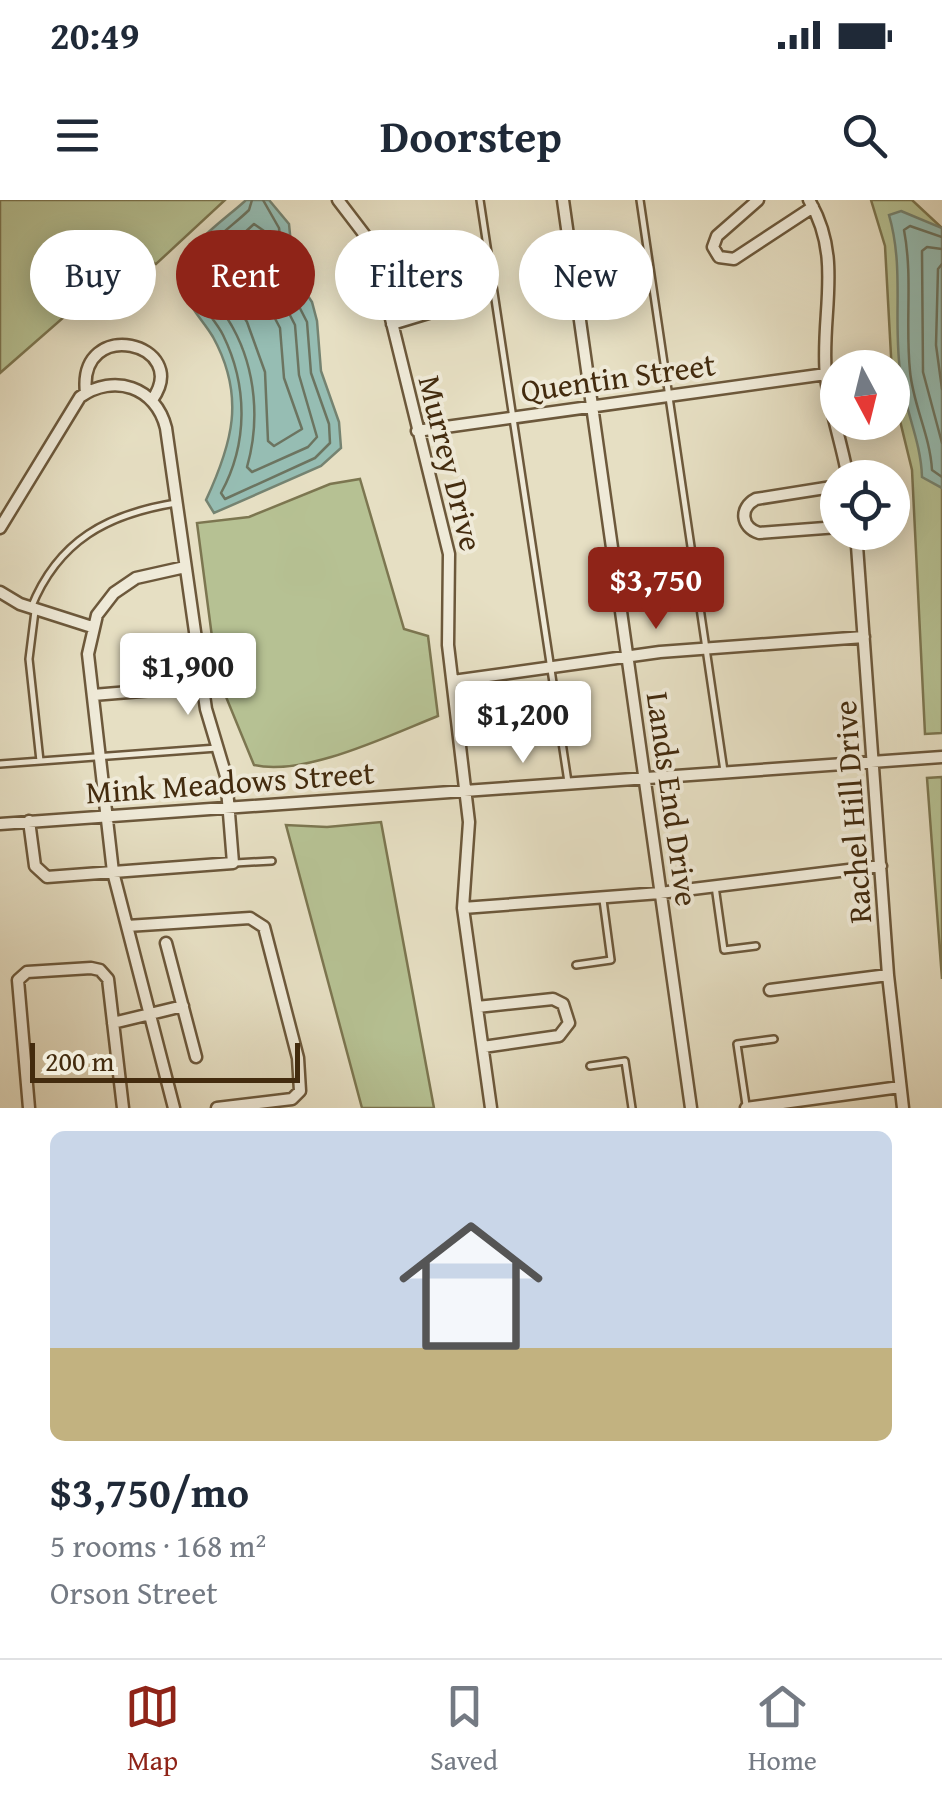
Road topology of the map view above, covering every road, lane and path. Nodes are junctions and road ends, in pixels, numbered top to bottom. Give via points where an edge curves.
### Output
1 (338, 200) edge
2 (480, 200) edge
3 (563, 200) edge
4 (640, 200) edge
5 (758, 200) edge
6 (811, 204) edge
7 (361, 230) edge
8 (391, 320) edge
9 (405, 320) edge
10 (392, 324) junction
11 (827, 350) edge
12 (820, 375) edge
13 (86, 392) junction
14 (670, 395) junction
15 (152, 400) junction
16 (592, 406) junction
17 (513, 418) junction
18 (417, 431) junction
19 (820, 489) edge
20 (176, 503) junction
21 (0, 528) edge
22 (820, 529) edge
23 (857, 550) edge
24 (186, 567) junction
25 (0, 592) edge
26 (33, 608) junction
27 (92, 628) junction
28 (864, 636) junction
29 (705, 648) junction
30 (627, 656) junction
31 (550, 667) junction
32 (453, 681) junction
33 (202, 686) junction
34 (92, 695) junction
35 (220, 748) junction
36 (942, 756) edge
37 (100, 757) junction
38 (873, 760) junction
39 (40, 762) junction
40 (0, 764) edge
41 (724, 771) junction
42 (644, 777) junction
43 (568, 782) junction
44 (468, 790) junction
45 (229, 807) junction
46 (107, 816) junction
47 (29, 822) junction
48 (0, 824) edge
49 (272, 860) dead end
50 (233, 863) junction
51 (880, 866) junction
52 (114, 872) junction
53 (715, 886) junction
54 (660, 893) junction
55 (603, 898) junction
56 (463, 908) junction
57 (127, 926) junction
58 (166, 943) dead end
59 (756, 946) dead end
60 (576, 966) dead end
61 (888, 974) junction
62 (770, 990) dead end
63 (182, 1006) junction
64 (477, 1007) junction
65 (148, 1013) junction
66 (113, 1022) junction
67 (774, 1039) dead end
68 (483, 1048) junction
69 (196, 1057) dead end
70 (590, 1066) dead end
71 (900, 1087) junction
72 (29, 1108) edge
73 (124, 1108) edge
74 (174, 1108) edge
75 (217, 1108) edge
76 (491, 1108) edge
77 (632, 1108) edge
78 (691, 1108) edge
79 (746, 1108) edge
80 (904, 1108) edge

1 - 7 street, Murrey Drive
2 - 17 lane
3 - 16 street, Lands End Drive
4 - 14 lane
5 - 6 street via 717,236 716,253 723,260 734,259
6 - 11 street via 831,268
8 - 10 street, Murrey Drive
9 - 10 street
10 - 18 street, Murrey Drive
12 - 14 street, Quentin Street
13 - 15 street via 117,384
13 - 15 street via 90,365 114,344 128,342 142,348 162,375
13 - 21 street
14 - 16 street, Quentin Street
14 - 29 lane
15 - 20 street via 164,419
16 - 17 street, Quentin Street
16 - 30 street, Lands End Drive
17 - 18 street, Quentin Street
17 - 31 lane
18 - 32 street, Murrey Drive via 449,554
19 - 22 street via 756,499 744,518 760,533
20 - 24 street
20 - 26 lane via 123,514 78,539 53,565
23 - 28 street, Rachel Hill Drive
24 - 27 street via 124,585
24 - 33 street
25 - 26 street
26 - 27 street
26 - 39 lane via 29,659
27 - 34 street
28 - 29 street
28 - 38 street, Rachel Hill Drive
29 - 30 street
29 - 41 lane
30 - 31 street
30 - 42 street, Lands End Drive
31 - 32 street
31 - 43 lane
32 - 44 street, Murrey Drive
33 - 34 street
33 - 35 street
34 - 37 street
35 - 37 lane
35 - 45 street
36 - 38 street, Mink Meadows Street
37 - 39 lane
37 - 46 street
38 - 41 street, Mink Meadows Street
38 - 51 street, Rachel Hill Drive
39 - 40 lane
41 - 42 street, Mink Meadows Street
42 - 43 street, Mink Meadows Street
42 - 54 street, Lands End Drive
43 - 44 street, Mink Meadows Street
44 - 45 street, Mink Meadows Street
44 - 56 street, Murrey Drive
45 - 46 street, Mink Meadows Street
45 - 50 street
46 - 47 street, Mink Meadows Street
46 - 52 street
47 - 48 street, Mink Meadows Street
47 - 52 street via 39,874
49 - 50 lane
50 - 52 street
51 - 53 street
51 - 61 street, Rachel Hill Drive
52 - 57 street
53 - 54 street
53 - 59 lane via 724,950
54 - 55 street
54 - 78 street, Lands End Drive
55 - 56 street
55 - 60 lane via 611,960
56 - 64 street, Murrey Drive
57 - 65 street
57 - 75 street via 250,918 264,927 298,1058 300,1091 292,1100
58 - 63 street
61 - 62 street
61 - 71 street, Rachel Hill Drive
63 - 65 street
63 - 69 street
64 - 68 street, Murrey Drive
64 - 68 street via 553,999 564,1004 569,1023 559,1036
65 - 66 street
65 - 74 street
66 - 72 street via 108,979 100,970 22,975 15,990
66 - 73 street
67 - 79 lane via 737,1044
68 - 76 street, Murrey Drive
70 - 77 lane via 626,1061
71 - 79 street
71 - 80 street, Rachel Hill Drive

